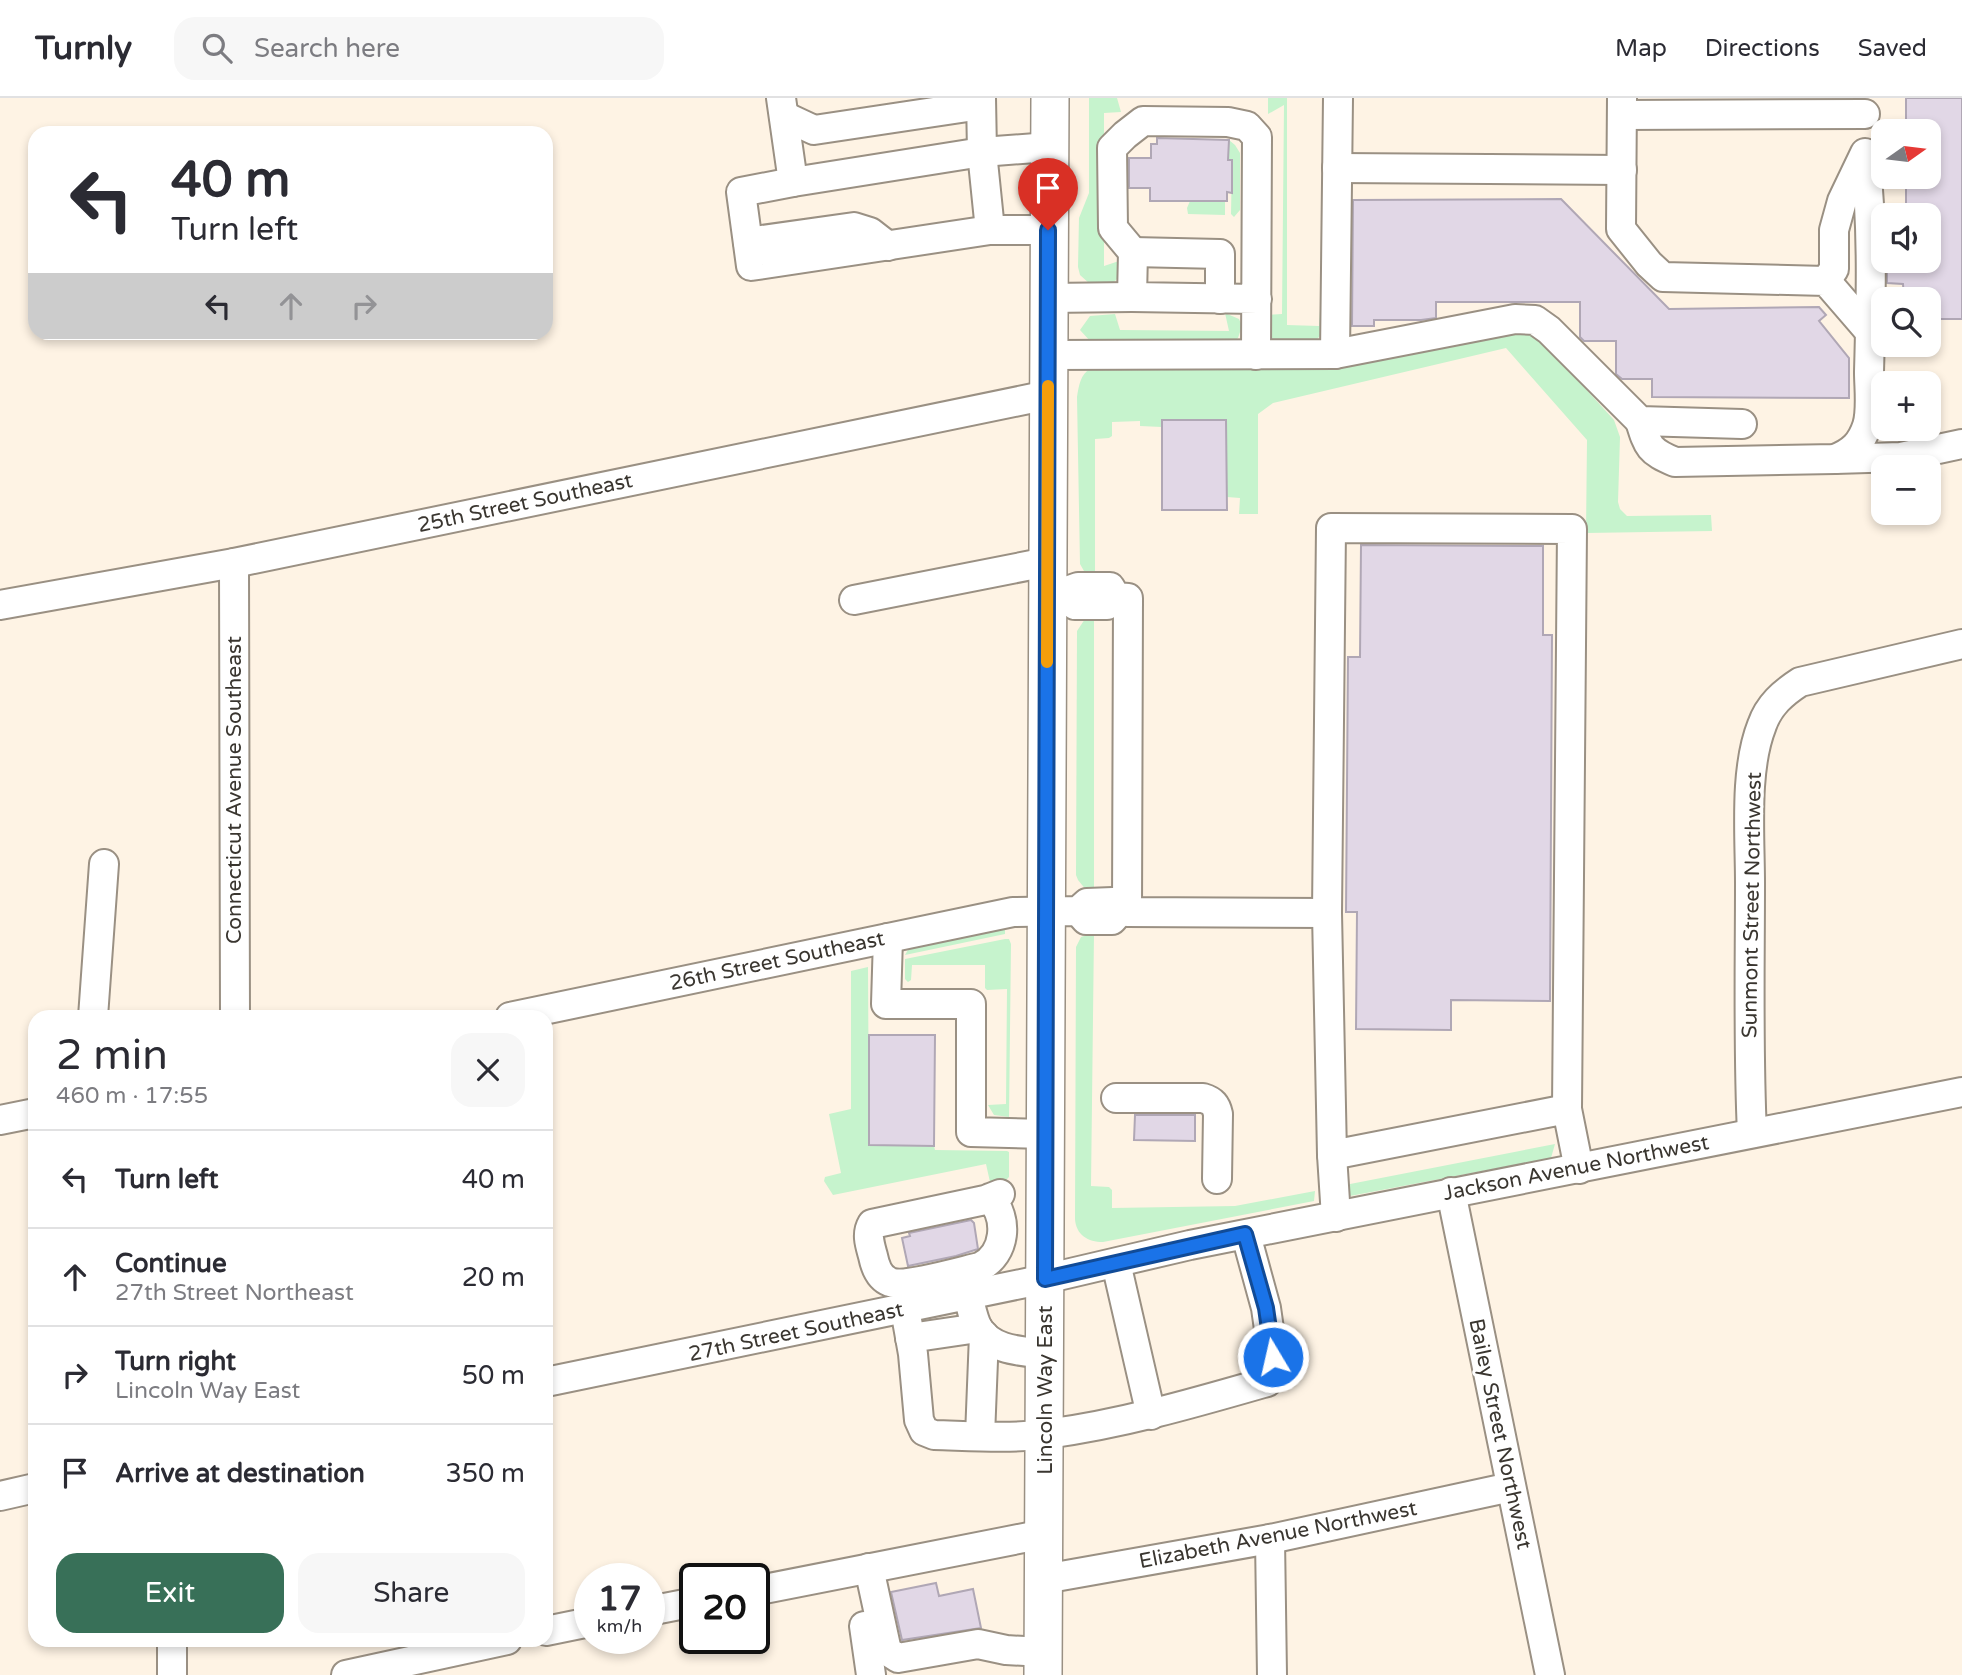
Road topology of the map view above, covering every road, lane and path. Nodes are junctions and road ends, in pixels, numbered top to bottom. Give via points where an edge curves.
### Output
1 (1050, 98) edge
2 (1338, 98) edge
3 (981, 101) edge
4 (1622, 106) edge
5 (1865, 106) edge
6 (783, 107) edge
7 (1228, 110) edge
8 (1125, 135) junction
9 (1049, 147) junction
10 (982, 152) junction
11 (1865, 156) junction
12 (1337, 168) junction
13 (1622, 170) junction
14 (793, 182) junction
15 (990, 230) junction
16 (1048, 230) junction
17 (1133, 252) junction
18 (1826, 281) junction
19 (1048, 298) junction
20 (1132, 298) junction
21 (1220, 299) junction
22 (1257, 299) junction
23 (1870, 332) junction
24 (1335, 354) junction
25 (1048, 355) junction
26 (1256, 355) junction
27 (1048, 394) junction
28 (1640, 421) junction
29 (1742, 424) dead end
30 (1962, 444) edge
31 (1835, 459) junction
32 (234, 563) junction
33 (1052, 583) junction
34 (854, 600) dead end
35 (0, 604) edge
36 (1962, 644) edge
37 (104, 864) dead end
38 (1061, 911) junction
39 (1123, 911) junction
40 (1327, 913) junction
41 (888, 938) junction
42 (94, 1010) edge
43 (235, 1010) edge
44 (543, 1010) edge
45 (1962, 1092) edge
46 (1116, 1098) dead end
47 (1567, 1109) junction
48 (28, 1114) edge
49 (0, 1120) edge
50 (1752, 1133) junction
51 (1045, 1134) junction
52 (1332, 1155) junction
53 (1579, 1169) junction
54 (1217, 1179) dead end
55 (1451, 1192) junction
56 (995, 1196) joint
57 (1336, 1217) junction
58 (1245, 1234) junction
59 (1116, 1263) junction
60 (1045, 1279) junction
61 (968, 1296) junction
62 (905, 1309) junction
63 (981, 1331) junction
64 (910, 1338) junction
65 (1045, 1354) junction
66 (553, 1381) edge
67 (1151, 1415) junction
68 (1045, 1434) junction
69 (980, 1436) junction
70 (1511, 1487) junction
71 (28, 1490) edge
72 (0, 1496) edge
73 (1044, 1534) junction
74 (1270, 1539) junction
75 (862, 1570) junction
76 (1044, 1579) junction
77 (770, 1588) edge
78 (574, 1625) edge
79 (553, 1630) edge
80 (475, 1647) edge
81 (1043, 1663) edge
82 (880, 1666) edge
83 (346, 1675) edge
84 (1272, 1675) edge
85 (1550, 1675) edge

1 - 9 main road, Lincoln Way East
2 - 12 street
3 - 6 street via 814,130
3 - 10 street
4 - 5 street
4 - 13 street
5 - 11 street
6 - 14 street
7 - 8 street via 1143,121
7 - 22 street via 1257,137
8 - 17 street via 1112,148 1113,228
8 - 22 street via 1222,136 1241,145 1245,158 1245,287
9 - 10 street
9 - 16 main road, Lincoln Way East
10 - 14 street
10 - 15 street
11 - 18 street via 1842,201 1834,230 1834,270
11 - 23 street
12 - 13 street
12 - 24 street
13 - 18 street via 1621,229 1663,277
14 - 15 street via 741,192 751,266
15 - 16 street
16 - 19 main road, Lincoln Way East
17 - 20 street
17 - 21 street via 1220,254
18 - 23 street
19 - 20 street
19 - 25 main road, Lincoln Way East
20 - 21 street
21 - 22 street
22 - 26 street
23 - 31 street via 1868,424 1856,447
24 - 26 street
24 - 28 street via 1515,319 1535,320
25 - 26 street
25 - 27 main road, Lincoln Way East
27 - 32 street, 25th Street Southeast
27 - 33 main road, Lincoln Way East
28 - 29 street
28 - 31 street via 1647,445 1675,462
30 - 31 street via 1901,457
32 - 35 street, 25th Street Southeast
32 - 43 street, Connecticut Avenue Southeast
33 - 34 street
33 - 38 main road, Lincoln Way East
33 - 39 street via 1110,587 1116,597 1128,597
36 - 50 street, Sunmont Street Northwest via 1800,682 1778,698 1762,724 1752,782
37 - 42 street
38 - 39 street, 26th Street Southeast via 1086,920 1112,920
38 - 41 street, 26th Street Southeast via 1013,912
38 - 51 main road, Lincoln Way East
39 - 40 street, 26th Street Southeast
40 - 47 street via 1331,528 1572,529
40 - 52 street
41 - 44 street, 26th Street Southeast
41 - 51 street via 886,1004 971,1004 971,1132
45 - 50 street, Jackson Avenue Northwest
46 - 54 street via 1210,1100 1218,1114
47 - 52 street
47 - 53 street
48 - 49 street
50 - 53 street, Jackson Avenue Northwest
51 - 60 main road, Lincoln Way East
52 - 57 street
53 - 55 street, Jackson Avenue Northwest
55 - 57 street, Jackson Avenue Northwest
55 - 70 street, Bailey Street Northwest
56 - 56 street via 872,1224 869,1236 881,1276 893,1283 907,1283 988,1263 1000,1245 1002,1231
57 - 58 street, Jackson Avenue Northwest
58 - 59 street, Jackson Avenue Northwest
58 - 67 street via 1266,1308 1273,1357 1266,1382
59 - 60 street, 27th Street Southeast
59 - 67 street
60 - 61 street, 27th Street Southeast
60 - 65 main road, Lincoln Way East
61 - 62 street, 27th Street Southeast
61 - 63 street
62 - 64 street
62 - 66 street, 27th Street Southeast
63 - 64 street
63 - 65 street via 1007,1349
63 - 69 street
64 - 69 street via 924,1431
65 - 68 main road, Lincoln Way East
67 - 68 street
68 - 69 street
68 - 73 main road, Lincoln Way East
70 - 74 street, Elizabeth Avenue Northwest
70 - 85 street, Bailey Street Northwest
71 - 72 street
73 - 75 street
73 - 76 main road, Lincoln Way East
74 - 76 street, Elizabeth Avenue Northwest
74 - 84 street
75 - 77 street
75 - 82 street via 887,1651
76 - 81 main road, Lincoln Way East
78 - 79 street
80 - 83 street
81 - 82 street via 978,1644

